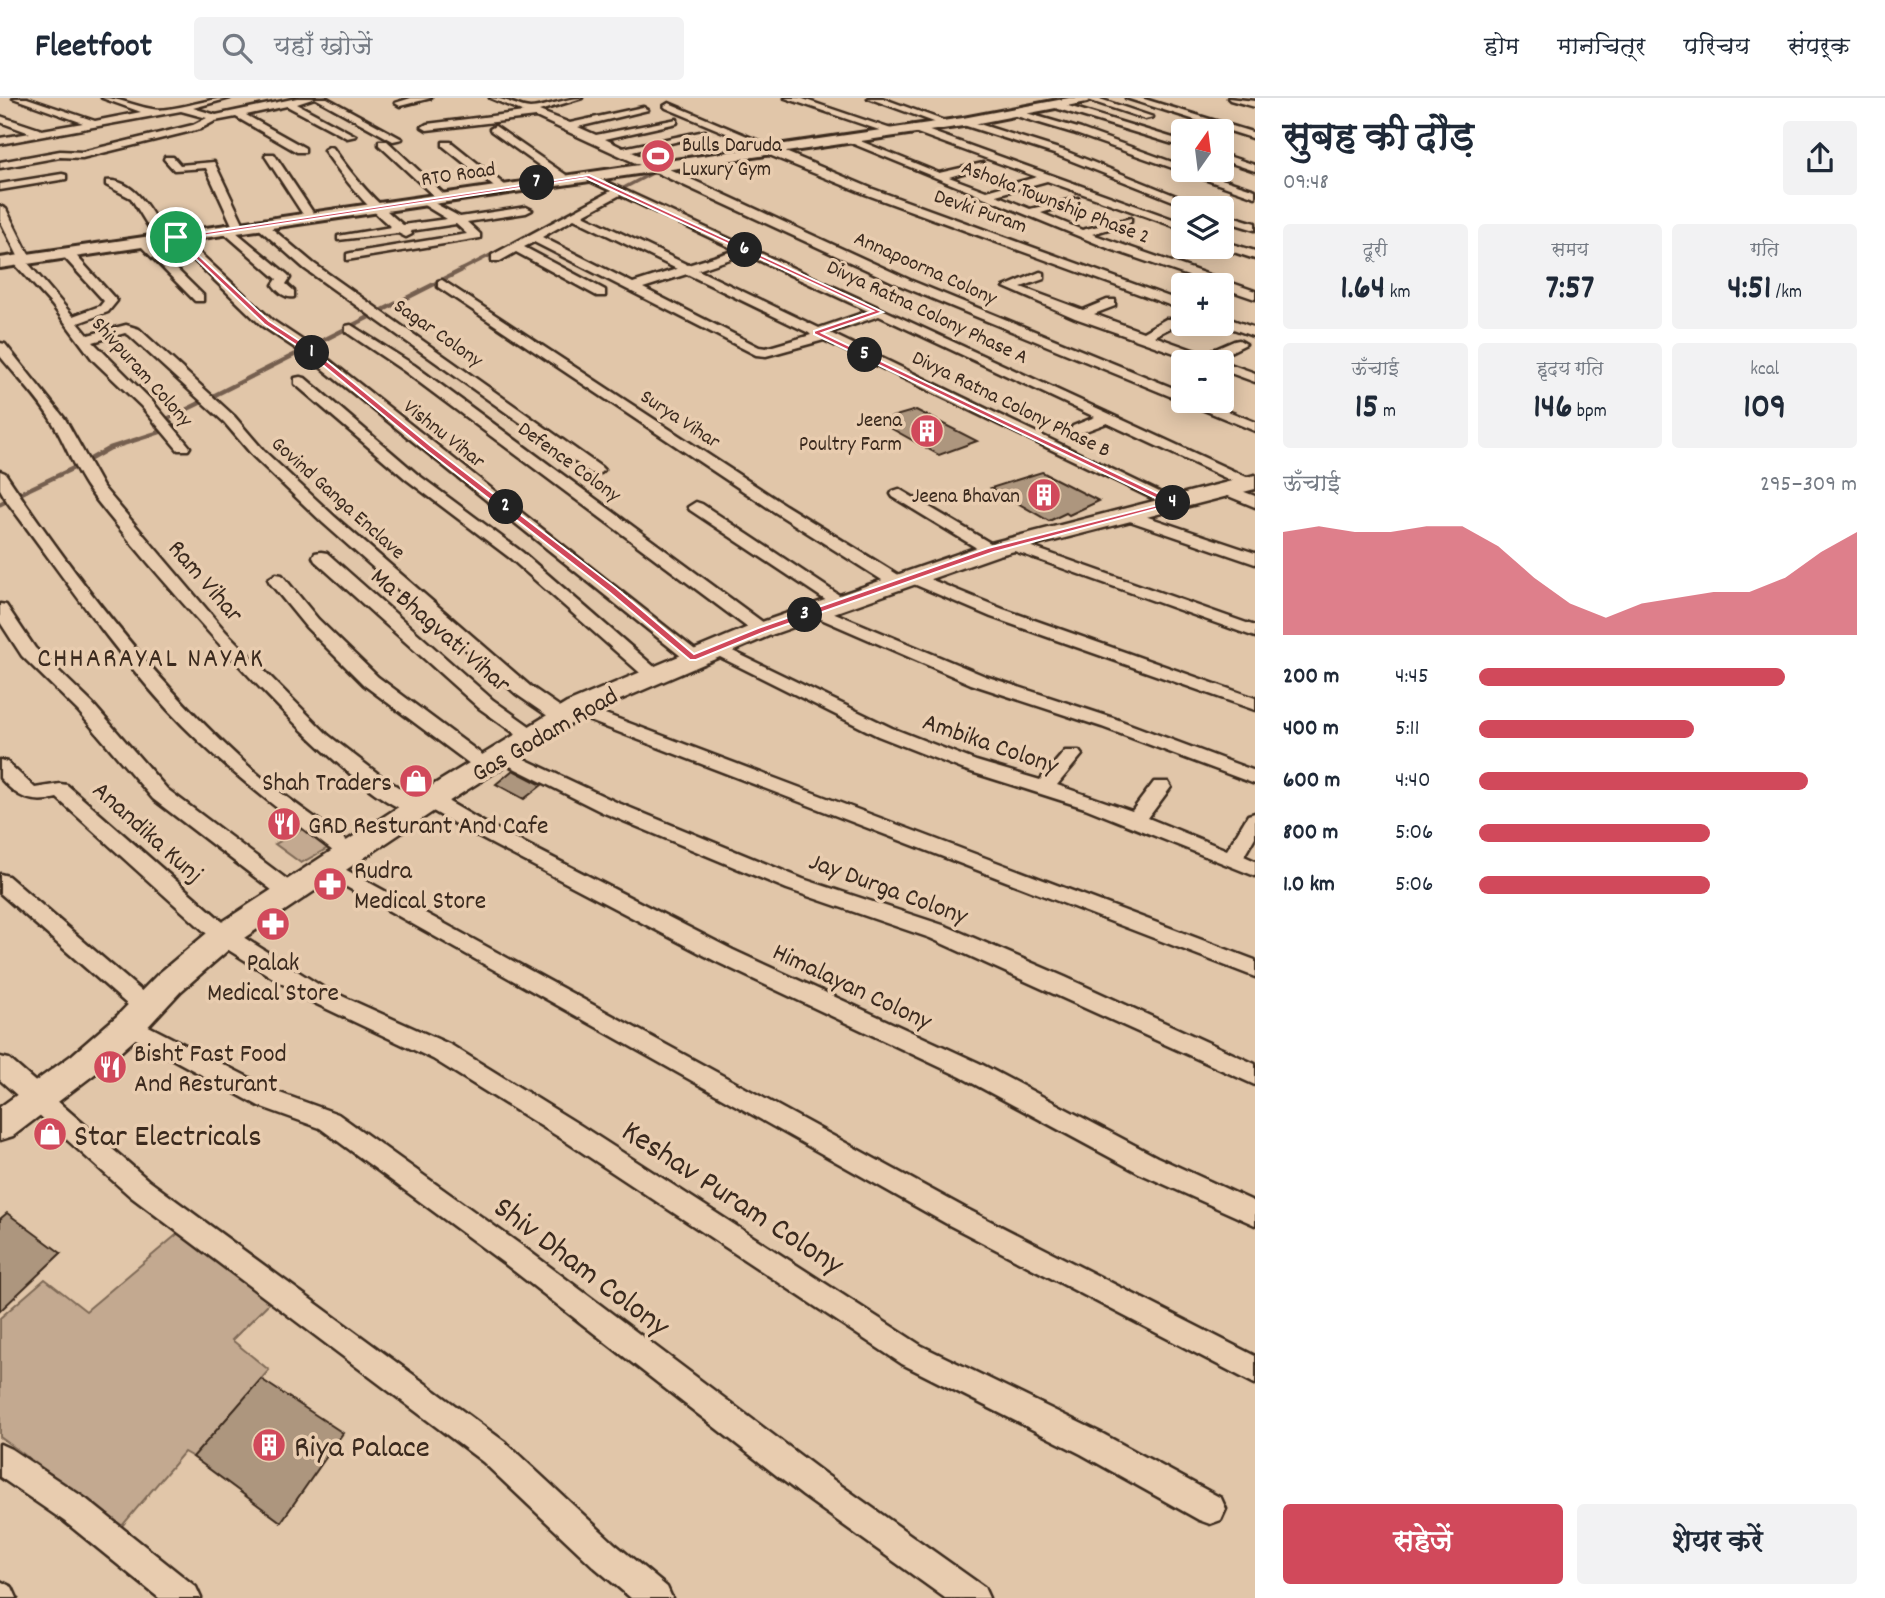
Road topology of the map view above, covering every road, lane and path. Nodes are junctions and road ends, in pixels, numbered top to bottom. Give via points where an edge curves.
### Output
1 (19, 98) edge
2 (107, 98) edge
3 (225, 98) edge
4 (310, 98) edge
5 (320, 98) edge
6 (390, 98) edge
7 (426, 98) edge
8 (495, 98) edge
9 (577, 98) edge
10 (639, 98) edge
11 (790, 98) edge
12 (873, 98) edge
13 (1087, 98) edge
14 (1131, 98) edge
15 (1233, 98) edge
16 (1055, 102) edge
17 (179, 103) edge
18 (400, 103) junction
19 (290, 104) junction
20 (1255, 104) edge
21 (669, 106) dead end
22 (134, 107) junction
23 (410, 109) dead end
24 (152, 112) junction
25 (536, 112) junction
26 (1016, 113) junction
27 (238, 114) junction
28 (0, 119) edge
29 (211, 120) dead end
30 (674, 121) dead end
31 (1162, 121) dead end
32 (963, 122) junction
33 (92, 124) junction
34 (948, 124) junction
35 (569, 126) junction
36 (427, 127) dead end
37 (913, 128) junction
38 (495, 129) dead end
39 (892, 131) junction
40 (46, 132) junction
41 (108, 133) dead end
42 (701, 133) dead end
43 (1255, 135) edge
44 (351, 136) dead end
45 (595, 138) junction
46 (844, 138) junction
47 (71, 139) dead end
48 (397, 139) dead end
49 (1171, 140) edge
50 (0, 141) edge
51 (383, 142) dead end
52 (447, 144) dead end
53 (769, 149) junction
54 (300, 150) dead end
55 (330, 150) dead end
56 (622, 151) junction
57 (270, 156) dead end
58 (169, 159) dead end
59 (1234, 161) edge
60 (0, 165) edge
61 (979, 165) dead end
62 (1171, 166) edge
63 (654, 167) junction
64 (1255, 169) edge
65 (587, 176) junction
66 (939, 176) junction
67 (62, 177) dead end
68 (1048, 177) junction
69 (565, 179) junction
70 (1170, 180) dead end
71 (1219, 182) edge
72 (110, 183) dead end
73 (0, 187) edge
74 (1146, 187) junction
75 (502, 188) junction
76 (618, 192) junction
77 (1255, 194) edge
78 (985, 195) junction
79 (441, 197) junction
80 (1171, 197) edge
81 (423, 200) junction
82 (1074, 200) dead end
83 (374, 207) junction
84 (0, 209) edge
85 (526, 210) dead end
86 (1031, 213) junction
87 (574, 215) junction
88 (310, 217) junction
89 (459, 220) junction
90 (1128, 220) dead end
91 (1234, 220) edge
92 (260, 224) junction
93 (1171, 224) edge
94 (1255, 227) edge
95 (233, 228) junction
96 (401, 229) junction
97 (1081, 234) junction
98 (13, 235) junction
99 (0, 237) edge
100 (533, 237) junction
101 (342, 238) dead end
102 (169, 239) junction
103 (143, 242) junction
104 (417, 245) junction
105 (515, 247) junction
106 (1234, 248) edge
107 (746, 250) junction
108 (67, 253) junction
109 (1255, 255) edge
110 (351, 257) dead end
111 (496, 258) dead end
112 (22, 259) junction
113 (0, 263) edge
114 (686, 270) junction
115 (1040, 276) dead end
116 (442, 284) dead end
117 (632, 288) junction
118 (601, 293) dead end
119 (290, 294) dead end
120 (1255, 295) edge
121 (199, 298) dead end
122 (1171, 302) edge
123 (1111, 303) dead end
124 (879, 312) junction
125 (1080, 315) junction
126 (71, 321) junction
127 (1171, 323) dead end
128 (1234, 325) edge
129 (351, 330) dead end
130 (820, 334) junction
131 (1255, 334) edge
132 (1143, 337) junction
133 (85, 340) junction
134 (1239, 344) dead end
135 (0, 347) edge
136 (1178, 350) edge
137 (1228, 350) edge
138 (1234, 370) edge
139 (1255, 378) edge
140 (300, 381) dead end
141 (1171, 392) edge
142 (1221, 413) edge
143 (1109, 417) junction
144 (1255, 427) edge
145 (1079, 429) dead end
146 (183, 447) dead end
147 (596, 470) dead end
148 (0, 476) edge
149 (1247, 489) edge
150 (899, 494) dead end
151 (1174, 503) junction
152 (696, 507) dead end
153 (1127, 515) junction
154 (1001, 547) junction
155 (321, 556) dead end
156 (1255, 559) edge
157 (276, 579) dead end
158 (907, 581) junction
159 (830, 607) junction
160 (0, 609) edge
161 (762, 630) junction
162 (1255, 632) edge
163 (704, 653) junction
164 (653, 675) junction
165 (1255, 704) edge
166 (569, 713) junction
167 (531, 736) junction
168 (1072, 755) dead end
169 (494, 761) junction
170 (0, 766) edge
171 (1255, 778) edge
172 (1161, 787) dead end
173 (1043, 789) junction
174 (424, 804) junction
175 (1255, 820) edge
176 (1135, 821) junction
177 (338, 860) junction
178 (1231, 860) junction
179 (1255, 869) edge
180 (0, 881) edge
181 (289, 892) junction
182 (225, 936) junction
183 (1255, 969) edge
184 (137, 1016) junction
185 (0, 1066) edge
186 (1255, 1076) edge
187 (37, 1097) junction
188 (0, 1126) edge
189 (1255, 1214) edge
190 (1255, 1371) edge
191 (0, 1459) edge
192 (1210, 1509) dead end
193 (185, 1598) edge
194 (656, 1598) edge
195 (973, 1598) edge

1 - 33 street
2 - 22 street
3 - 17 street
4 - 19 street
5 - 48 street
6 - 18 street
7 - 18 street
8 - 25 street, Annapoorna Colony
9 - 25 street
10 - 35 street via 647,106
11 - 39 street
12 - 34 street
13 - 16 street, RTO Road
13 - 31 street
14 - 43 street
15 - 20 street
16 - 26 street, RTO Road
16 - 49 street
17 - 22 street
17 - 24 street
17 - 27 street via 211,118
18 - 23 street
19 - 27 street
19 - 44 street
21 - 53 street, Devki Puram
22 - 24 street
24 - 33 street
25 - 35 street, Annapoorna Colony
25 - 36 street
26 - 32 street, RTO Road
26 - 62 street
27 - 54 street
28 - 40 street
29 - 60 street via 82,155 60,154
30 - 45 street
32 - 34 street, RTO Road
32 - 74 street via 1061,153
33 - 40 street
33 - 41 street
34 - 37 street, RTO Road
35 - 45 street, Annapoorna Colony
37 - 39 street, RTO Road
37 - 68 street
38 - 69 street
39 - 46 street, RTO Road
40 - 47 street
40 - 50 street
42 - 56 street
45 - 56 street, Annapoorna Colony
46 - 53 street, RTO Road
46 - 66 street, Ashoka Township Phase 2
51 - 79 street
52 - 75 street
53 - 63 street, RTO Road
53 - 122 street, Devki Puram via 934,217
55 - 83 street
56 - 63 street, Annapoorna Colony
57 - 88 street
58 - 95 street via 178,168 210,164
59 - 64 street
61 - 66 street
63 - 65 street, RTO Road
63 - 141 street, Annapoorna Colony via 908,284
65 - 69 street, RTO Road
65 - 76 street, Divya Ratna Colony Phase A
66 - 78 street, Ashoka Township Phase 2
67 - 73 street
68 - 78 street
68 - 93 street
69 - 75 street, RTO Road
70 - 74 street
71 - 77 street
72 - 102 street, Vishnu Vihar via 135,196
74 - 80 street
75 - 79 street, RTO Road
76 - 87 street
76 - 107 street, Divya Ratna Colony Phase A
78 - 86 street, Ashoka Township Phase 2
79 - 81 street, RTO Road
81 - 83 street, RTO Road
81 - 89 street
82 - 86 street
83 - 88 street, RTO Road
83 - 96 street
84 - 98 street, Shivpuram Colony
85 - 89 street
86 - 97 street, Ashoka Township Phase 2
87 - 100 street
87 - 114 street, Divya Ratna Colony Phase B
88 - 92 street, RTO Road
89 - 96 street
89 - 104 street via 476,236
90 - 97 street
91 - 94 street
92 - 95 street, RTO Road
92 - 147 street, Sagar Colony via 309,266
95 - 102 street, RTO Road
95 - 119 street via 284,278 279,285
96 - 101 street
96 - 104 street
97 - 120 street, Ashoka Township Phase 2
98 - 99 street
98 - 112 street, Shivpuram Colony
100 - 105 street
100 - 117 street
102 - 103 street, RTO Road
102 - 163 street, Vishnu Vihar via 267,323 309,351 612,590
103 - 108 street, RTO Road
103 - 121 street
104 - 110 street
105 - 111 street
105 - 118 street
106 - 109 street
107 - 114 street
107 - 124 street, Divya Ratna Colony Phase A
108 - 112 street, RTO Road
108 - 126 street via 111,301 104,309
112 - 113 street, RTO Road
112 - 126 street, Shivpuram Colony
114 - 117 street
114 - 130 street, Divya Ratna Colony Phase B
115 - 125 street via 1010,287
116 - 158 street, Surya Vihar
117 - 130 street via 756,351 766,352
123 - 125 street
124 - 130 street
124 - 143 street, Divya Ratna Colony Phase A
125 - 132 street
126 - 133 street, Shivpuram Colony
127 - 132 street
128 - 131 street
129 - 161 street, Defence Colony via 409,368
130 - 151 street, Divya Ratna Colony Phase B
132 - 136 street
133 - 146 street, Shivpuram Colony
133 - 166 street, Govind Ganga Enclave via 126,329 134,332 329,520 513,681
134 - 137 street
135 - 174 street, Ram Vihar via 58,419 96,489 219,636 321,739 378,784
138 - 139 street
140 - 164 street via 412,477 516,555
142 - 144 street
143 - 145 street
143 - 149 street, Divya Ratna Colony Phase A
148 - 177 street via 124,645 175,706
149 - 151 main road, Gas Godam Road
150 - 154 street
151 - 153 main road, Gas Godam Road
152 - 159 street
153 - 154 main road, Gas Godam Road
153 - 156 street
154 - 158 main road, Gas Godam Road
154 - 162 street
155 - 167 street, Ma Bhagvati Vihar via 486,704
157 - 169 street, Jay Durga Colony via 312,623 371,681
158 - 159 main road, Gas Godam Road
158 - 165 street, Surya Vihar
159 - 161 main road, Gas Godam Road
159 - 171 street via 978,680
160 - 181 street via 28,652 85,707 160,794
161 - 163 main road, Gas Godam Road
163 - 164 main road, Gas Godam Road
163 - 173 street, Ambika Colony via 885,732
164 - 166 main road, Gas Godam Road
166 - 167 main road, Gas Godam Road
166 - 183 street via 1108,909
167 - 169 main road, Gas Godam Road
168 - 173 street
169 - 174 main road, Gas Godam Road
169 - 186 street, Jay Durga Colony via 794,884 938,932
170 - 182 street, Anandika Kunj via 28,795 42,797 60,790
172 - 176 street
173 - 176 street, Ambika Colony
174 - 177 main road, Gas Godam Road
174 - 189 street, Himalayan Colony
175 - 178 street
176 - 178 street, Ambika Colony
177 - 181 main road, Gas Godam Road
177 - 190 street via 956,1216
178 - 179 street, Ambika Colony
180 - 184 street, Shiv Dham Colony
181 - 182 main road, Gas Godam Road
182 - 184 main road, Gas Godam Road
182 - 192 street, Keshav Puram Colony via 316,994 453,1059 912,1354 1093,1444
184 - 187 main road, Gas Godam Road via 84,1064
184 - 195 street, Shiv Dham Colony via 268,1099 329,1121 515,1256 814,1485
185 - 187 street
187 - 188 main road, Gas Godam Road
187 - 194 street via 139,1188 494,1452
191 - 193 street via 75,1510

